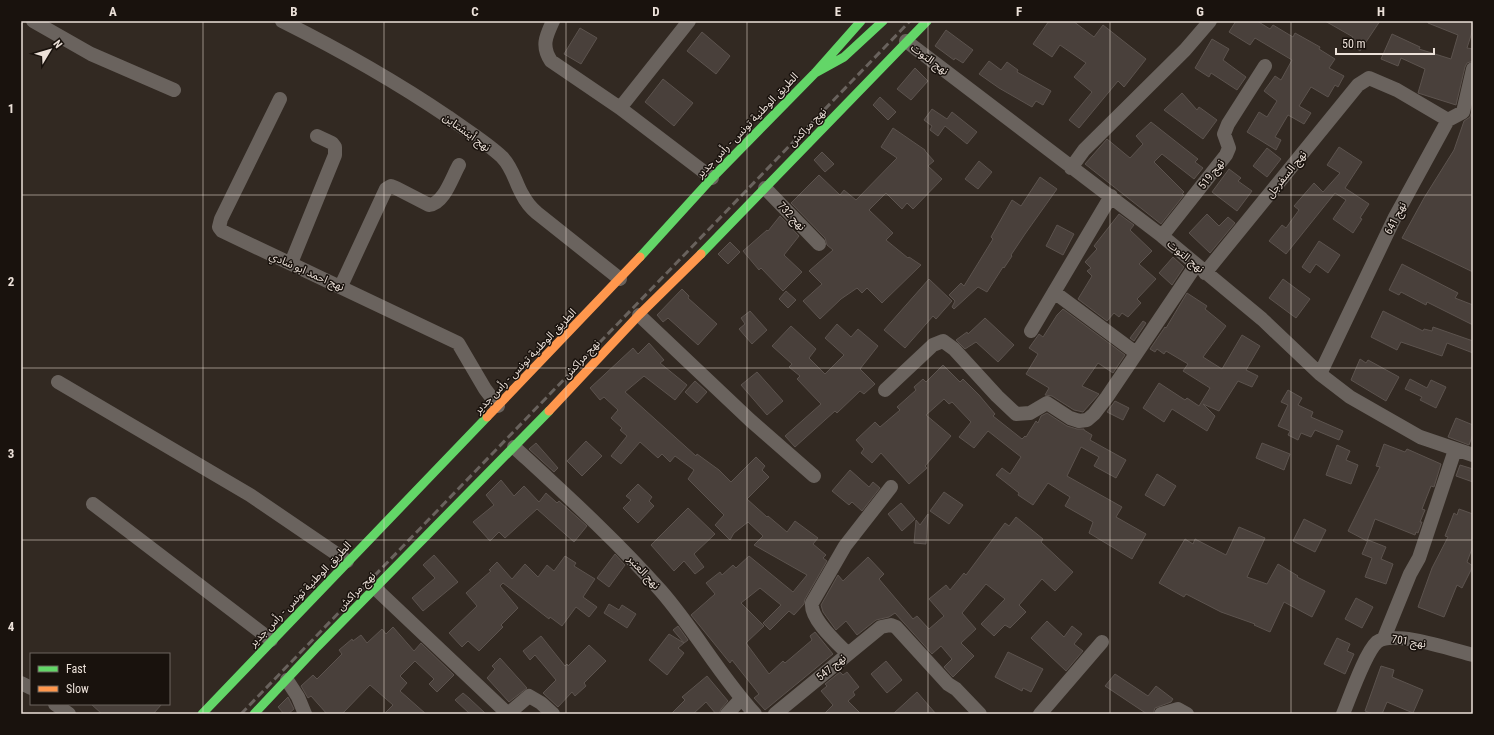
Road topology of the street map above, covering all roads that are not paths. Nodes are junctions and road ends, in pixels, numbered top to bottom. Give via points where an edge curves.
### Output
1 (33, 21) edge
2 (282, 21) edge
3 (553, 21) edge
4 (689, 21) edge
5 (861, 21) edge
6 (883, 21) edge
7 (927, 21) edge
8 (1210, 21) edge
9 (906, 41) junction
10 (1265, 66) dead end
11 (1473, 69) edge
12 (815, 73) junction
13 (174, 90) dead end
14 (280, 99) dead end
15 (620, 108) junction
16 (1448, 120) junction
17 (317, 136) dead end
18 (459, 165) dead end
19 (1071, 168) junction
20 (712, 178) junction
21 (765, 188) junction
22 (1111, 196) junction
23 (1162, 236) junction
24 (819, 244) dead end
25 (291, 263) junction
26 (1200, 269) junction
27 (620, 279) junction
28 (341, 286) junction
29 (1054, 292) junction
30 (639, 315) junction
31 (1031, 331) dead end
32 (1136, 353) junction
33 (1320, 374) junction
34 (58, 382) dead end
35 (884, 390) dead end
36 (498, 406) junction
37 (514, 447) junction
38 (1455, 450) junction
39 (1473, 455) edge
40 (814, 476) dead end
41 (891, 487) dead end
42 (93, 504) dead end
43 (347, 561) junction
44 (376, 589) junction
45 (1384, 638) junction
46 (271, 640) junction
47 (1102, 642) dead end
48 (847, 653) junction
49 (1473, 654) edge
50 (287, 680) junction
51 (21, 683) edge
52 (30, 688) edge
53 (741, 699) junction
54 (56, 705) edge
55 (69, 714) edge
56 (202, 714) edge
57 (254, 714) edge
58 (305, 714) edge
59 (553, 714) edge
60 (726, 714) edge
61 (755, 714) edge
62 (775, 714) edge
63 (980, 714) edge
64 (1040, 714) edge
65 (1161, 714) edge
66 (1186, 714) edge
67 (1343, 714) edge

1 - 13 street via 91,54
2 - 27 street, نهج أينشتاين via 395,82 470,132 508,163 522,194 533,209
3 - 15 street via 544,45 551,61
4 - 15 street
5 - 12 main road, الطريق الوطنية تونس - رأس جدير
6 - 12 main road via 835,65
7 - 9 main road, نهج مراكش
8 - 19 street via 1185,50 1084,150
9 - 19 street, نهج التوت
9 - 21 main road, نهج مراكش
10 - 23 street, نهج 519 via 1228,124 1224,134 1229,148 1226,155
11 - 16 street, نهج 641 via 1463,112
12 - 20 main road, الطريق الوطنية تونس - رأس جدير
14 - 25 street, نهج احمد ابو شادي via 219,227 226,234
15 - 20 street
16 - 26 street, نهج السفرجل via 1397,90 1369,78 1358,85
16 - 33 street, نهج 641 via 1396,217
17 - 25 street via 332,143 335,155
18 - 28 street via 440,200 434,205 390,186 386,189
19 - 22 street, نهج التوت
20 - 27 main road, الطريق الوطنية تونس - رأس جدير
21 - 24 street, نهج 732
21 - 30 main road, نهج مراكش
22 - 23 street, نهج التوت
22 - 29 street
23 - 26 street, نهج التوت
25 - 28 street, نهج احمد ابو شادي
26 - 32 street, نهج السفرجل
26 - 33 street, نهج التوت via 1262,319
27 - 36 main road, الطريق الوطنية تونس - رأس جدير
28 - 36 street, نهج احمد ابو شادي via 458,343 485,390
29 - 31 street
29 - 32 street
30 - 37 main road, نهج مراكش
30 - 40 street via 750,420
32 - 35 street, نهج السفرجل via 1107,398 1094,414 1082,421 1070,418 1047,403 1030,413 1016,414 954,349 943,341 933,345
33 - 38 street, نهج التوت via 1375,413 1420,437
34 - 43 street via 250,495
36 - 43 main road, الطريق الوطنية تونس - رأس جدير
37 - 44 main road, نهج مراكش
37 - 53 street, نهج العنبر via 594,521 661,591
38 - 39 street, نهج التوت
38 - 45 street via 1419,558
41 - 48 street via 845,546 812,603 811,609 818,620
42 - 46 street
43 - 46 main road, الطريق الوطنية تونس - رأس جدير
44 - 50 main road, نهج مراكش
44 - 59 street via 508,714 529,696
45 - 49 street, نهج 701 via 1396,637
45 - 67 street, نهج 701 via 1371,650
46 - 56 main road, الطريق الوطنية تونس - رأس جدير
47 - 64 street
48 - 62 street, نهج 547
48 - 63 street, نهج 547 via 881,627 896,627 948,684
50 - 57 main road, نهج مراكش
50 - 58 street
51 - 52 street
53 - 60 street
53 - 61 street, نهج العنبر
54 - 55 street
65 - 66 street via 1178,708

